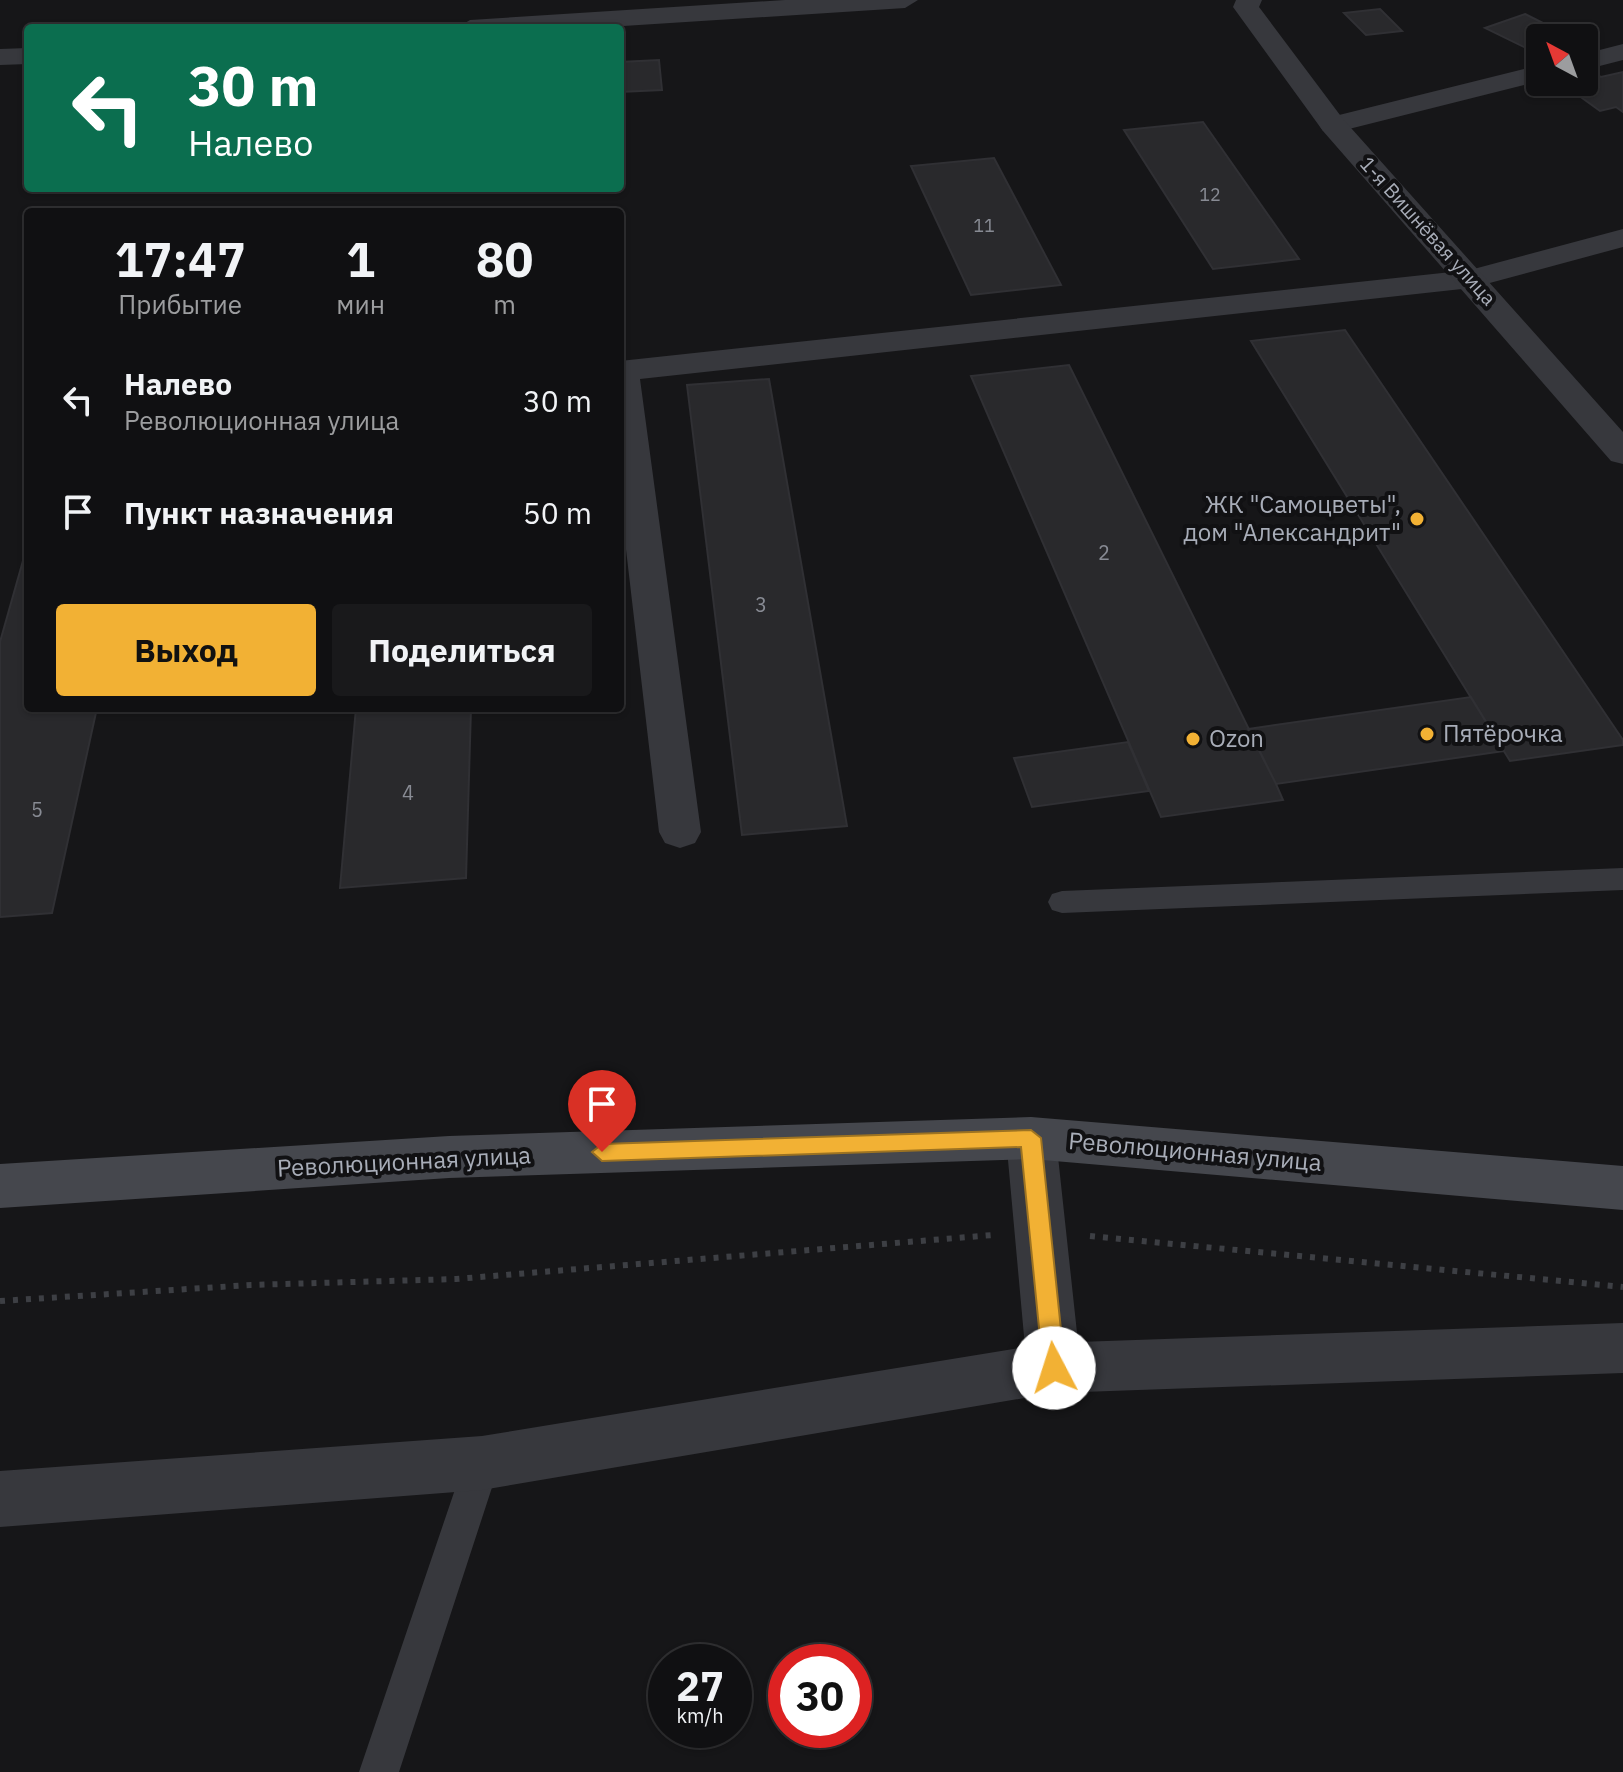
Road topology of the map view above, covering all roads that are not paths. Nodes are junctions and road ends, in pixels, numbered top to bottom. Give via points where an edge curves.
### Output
1 (905, 0) edge
2 (1249, 0) edge
3 (835, 3) edge
4 (528, 24) edge
5 (1623, 52) edge
6 (24, 56) edge
7 (0, 57) edge
8 (1598, 58) edge
9 (1526, 77) edge
10 (1333, 125) junction
11 (1623, 238) edge
12 (1471, 279) junction
13 (624, 371) edge
14 (624, 387) edge
15 (1623, 453) edge
16 (680, 832) dead end
17 (1623, 879) edge
18 (1062, 902) dead end
19 (1031, 1138) junction
20 (0, 1186) edge
21 (1623, 1188) edge
22 (1623, 1348) edge
23 (1054, 1368) junction
24 (482, 1463) junction
25 (0, 1499) edge
26 (379, 1772) edge

1 - 3 street
2 - 10 street, 1-я Вишнёвая улица via 1246,7
3 - 4 street
5 - 8 street
6 - 7 street
9 - 10 street
10 - 12 street, 1-я Вишнёвая улица
11 - 12 street
12 - 13 street
12 - 15 street, 1-я Вишнёвая улица
14 - 16 street
17 - 18 lane
19 - 20 main road, Революционная улица via 449,1157
19 - 21 main road, Революционная улица
19 - 23 street
22 - 23 street
23 - 24 street
24 - 25 street
24 - 26 lane

